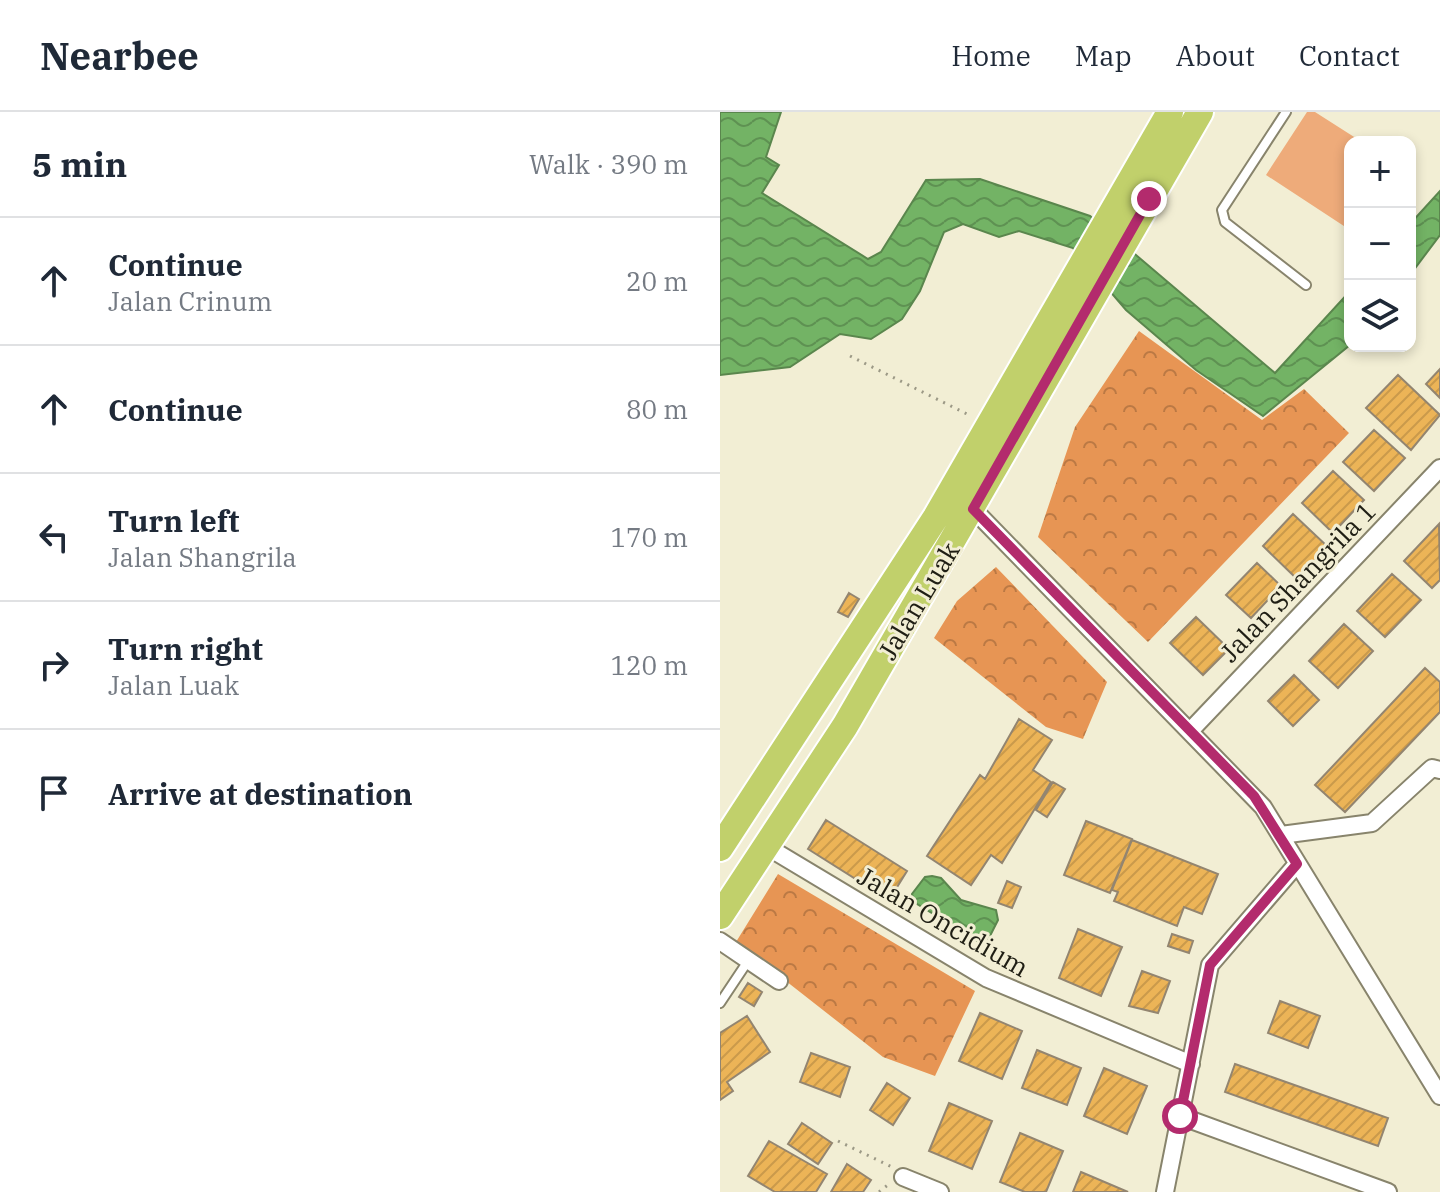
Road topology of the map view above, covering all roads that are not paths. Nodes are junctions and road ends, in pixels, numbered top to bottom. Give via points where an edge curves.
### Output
1 (1170, 112) edge
2 (1200, 112) edge
3 (1286, 112) edge
4 (1138, 192) junction
5 (1306, 285) dead end
6 (1440, 468) edge
7 (973, 509) junction
8 (1191, 730) junction
9 (1437, 766) edge
10 (1281, 835) junction
11 (766, 846) junction
12 (720, 848) edge
13 (1297, 864) junction
14 (720, 916) edge
15 (720, 941) edge
16 (748, 961) junction
17 (779, 981) dead end
18 (720, 1003) edge
19 (1191, 1064) junction
20 (1440, 1096) edge
21 (1180, 1116) junction
22 (903, 1177) road end
23 (940, 1192) edge
24 (1165, 1192) edge
25 (1388, 1192) edge

1 - 4 main road, Jalan Luak
2 - 4 main road, Jalan Luak
3 - 5 lane via 1222,210 1225,222
4 - 7 main road, Jalan Luak via 1085,312
4 - 12 main road, Jalan Luak via 1061,299 936,517
6 - 8 street, Jalan Shangrila 1
7 - 8 street
7 - 11 main road, Jalan Luak via 845,726
8 - 10 street via 1254,796
9 - 10 street via 1372,823
10 - 13 street
11 - 14 main road, Jalan Luak
11 - 19 street, Jalan Oncidium via 986,978
13 - 19 street via 1210,965
13 - 20 street
15 - 16 street
16 - 17 street
16 - 18 lane
19 - 21 street
21 - 24 street
21 - 25 street
22 - 23 street

